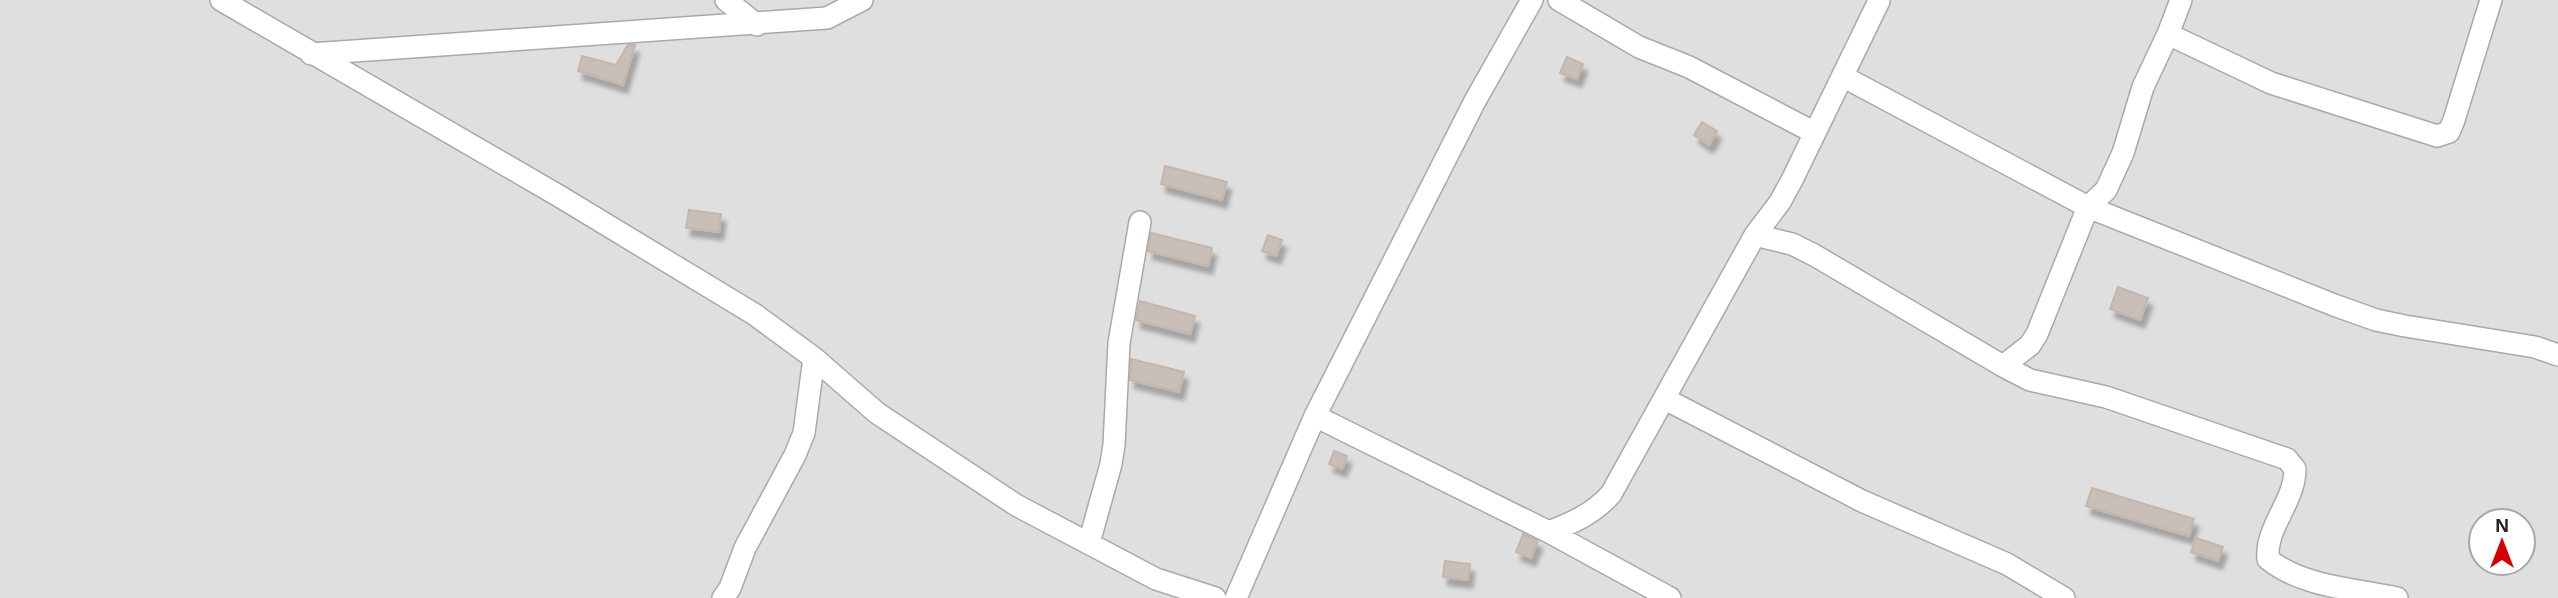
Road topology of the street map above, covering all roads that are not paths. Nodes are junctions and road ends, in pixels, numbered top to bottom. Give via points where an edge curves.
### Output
1 (221, 0) edge
2 (726, 0) edge
3 (862, 0) edge
4 (1532, 0) edge
5 (1559, 0) edge
6 (2181, 0) edge
7 (2491, 0) edge
8 (1880, 1) edge
9 (757, 25) junction
10 (2168, 34) junction
11 (311, 54) junction
12 (1844, 78) junction
13 (1815, 133) junction
14 (2088, 207) junction
15 (1140, 222) dead end
16 (1755, 235) junction
17 (2558, 355) edge
18 (814, 358) junction
19 (2003, 366) junction
20 (1665, 399) junction
21 (1315, 416) junction
22 (1549, 532) junction
23 (1089, 543) junction
24 (728, 595) edge
25 (1215, 598) edge
26 (1236, 598) edge
27 (1670, 598) edge
28 (2064, 598) edge
29 (2397, 598) edge

1 - 11 street
2 - 9 street
3 - 9 street via 827,18
4 - 21 street via 1475,101
5 - 13 street via 1639,47 1689,67
6 - 10 street
7 - 10 street via 2454,120 2449,132 2437,136 2272,83
8 - 12 street
9 - 11 street
10 - 14 street via 2143,87 2112,178
11 - 18 street via 559,196 754,314
12 - 13 street
12 - 14 street
13 - 16 street via 1780,201
14 - 17 street via 2376,320
14 - 19 street via 2037,334
15 - 23 street via 1119,343 1111,464
16 - 19 street via 1814,255
16 - 20 street
18 - 23 street via 877,413 1016,505
18 - 24 street via 804,433 745,548
19 - 29 street via 2030,380 2106,397 2287,459 2295,468 2295,484 2267,545 2268,559 2308,580
20 - 22 street via 1598,509
20 - 28 street via 1862,501 2007,564
21 - 22 street
21 - 26 street
22 - 27 street
23 - 25 street via 1156,579

